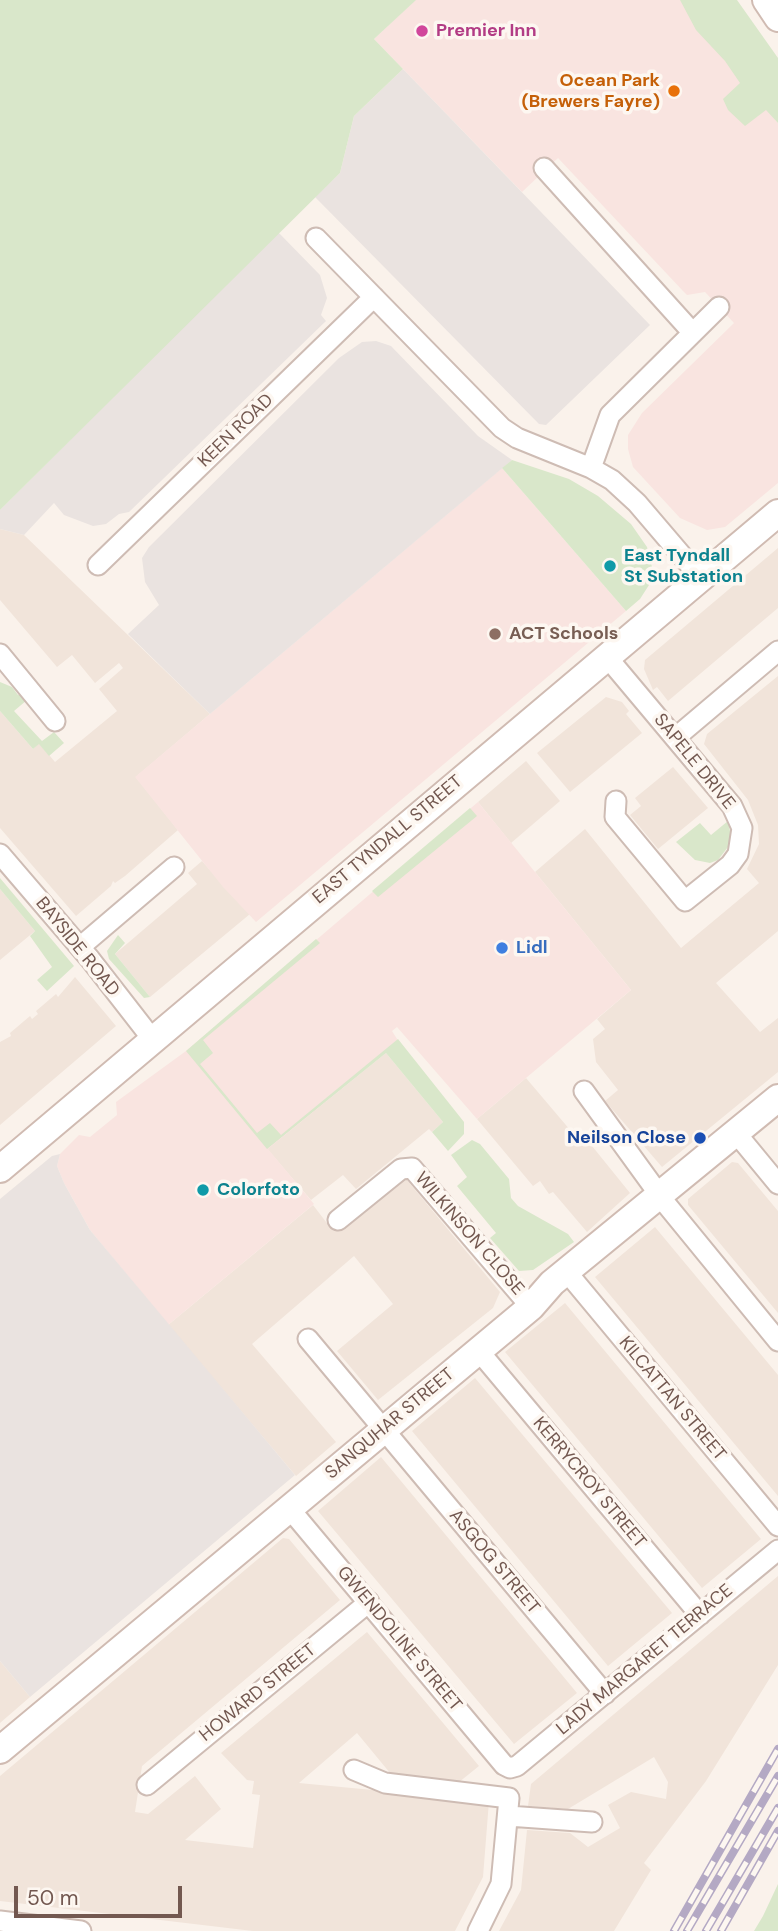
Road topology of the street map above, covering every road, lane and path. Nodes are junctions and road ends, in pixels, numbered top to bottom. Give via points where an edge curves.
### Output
1 (765, 0) edge
2 (778, 18) edge
3 (544, 168) dead end
4 (316, 238) dead end
5 (374, 297) junction
6 (719, 307) dead end
7 (692, 332) junction
8 (592, 468) junction
9 (778, 513) edge
10 (99, 565) dead end
11 (701, 578) junction
12 (778, 651) edge
13 (607, 657) junction
14 (1, 658) edge
15 (55, 721) dead end
16 (675, 738) junction
17 (616, 801) dead end
18 (0, 854) edge
19 (174, 867) dead end
20 (80, 947) junction
21 (153, 1040) junction
22 (584, 1091) dead end
23 (778, 1098) edge
24 (736, 1133) junction
25 (0, 1169) edge
26 (778, 1184) edge
27 (660, 1194) junction
28 (338, 1220) dead end
29 (566, 1271) junction
30 (531, 1307) junction
31 (308, 1339) dead end
32 (778, 1342) edge
33 (478, 1350) junction
34 (383, 1430) junction
35 (289, 1508) junction
36 (778, 1526) edge
37 (778, 1550) edge
38 (369, 1602) junction
39 (700, 1615) junction
40 (605, 1694) junction
41 (0, 1750) edge
42 (510, 1768) joint
43 (354, 1770) dead end
44 (147, 1785) dead end
45 (508, 1807) junction
46 (592, 1822) dead end
47 (0, 1921) edge
48 (81, 1931) edge
49 (478, 1931) edge

1 - 2 street
3 - 7 street
4 - 5 street
5 - 8 street via 502,428 539,449
5 - 10 street, KEEN ROAD
6 - 7 street
7 - 8 street via 610,415
8 - 11 street via 637,503
9 - 11 street, EAST TYNDALL STREET
11 - 13 street, EAST TYNDALL STREET
12 - 16 street
13 - 16 street, SAPELE DRIVE
13 - 21 street, EAST TYNDALL STREET
14 - 15 street
16 - 17 street, SAPELE DRIVE via 738,816 742,842 730,865 685,901 615,817
18 - 20 street, BAYSIDE ROAD
19 - 20 street
20 - 21 street, BAYSIDE ROAD
21 - 25 street, EAST TYNDALL STREET
22 - 27 street
23 - 24 street, SANQUHAR STREET
24 - 26 street
24 - 27 street, SANQUHAR STREET
27 - 29 street, SANQUHAR STREET
27 - 32 street
28 - 30 street, WILKINSON CLOSE via 401,1169 412,1168
29 - 30 street, SANQUHAR STREET
29 - 36 street, KILCATTAN STREET
30 - 33 street, SANQUHAR STREET
31 - 34 street, ASGOG STREET
33 - 34 street, SANQUHAR STREET
33 - 39 street, KERRYCROY STREET
34 - 35 street, SANQUHAR STREET
34 - 40 street, ASGOG STREET
35 - 38 street, GWENDOLINE STREET
35 - 41 street, SANQUHAR STREET
37 - 39 street, LADY MARGARET TERRACE
38 - 42 street, GWENDOLINE STREET
38 - 44 street, HOWARD STREET
39 - 40 street, LADY MARGARET TERRACE
40 - 42 street, LADY MARGARET TERRACE
43 - 45 street via 385,1783
45 - 46 street
45 - 49 street via 501,1884
47 - 48 street

